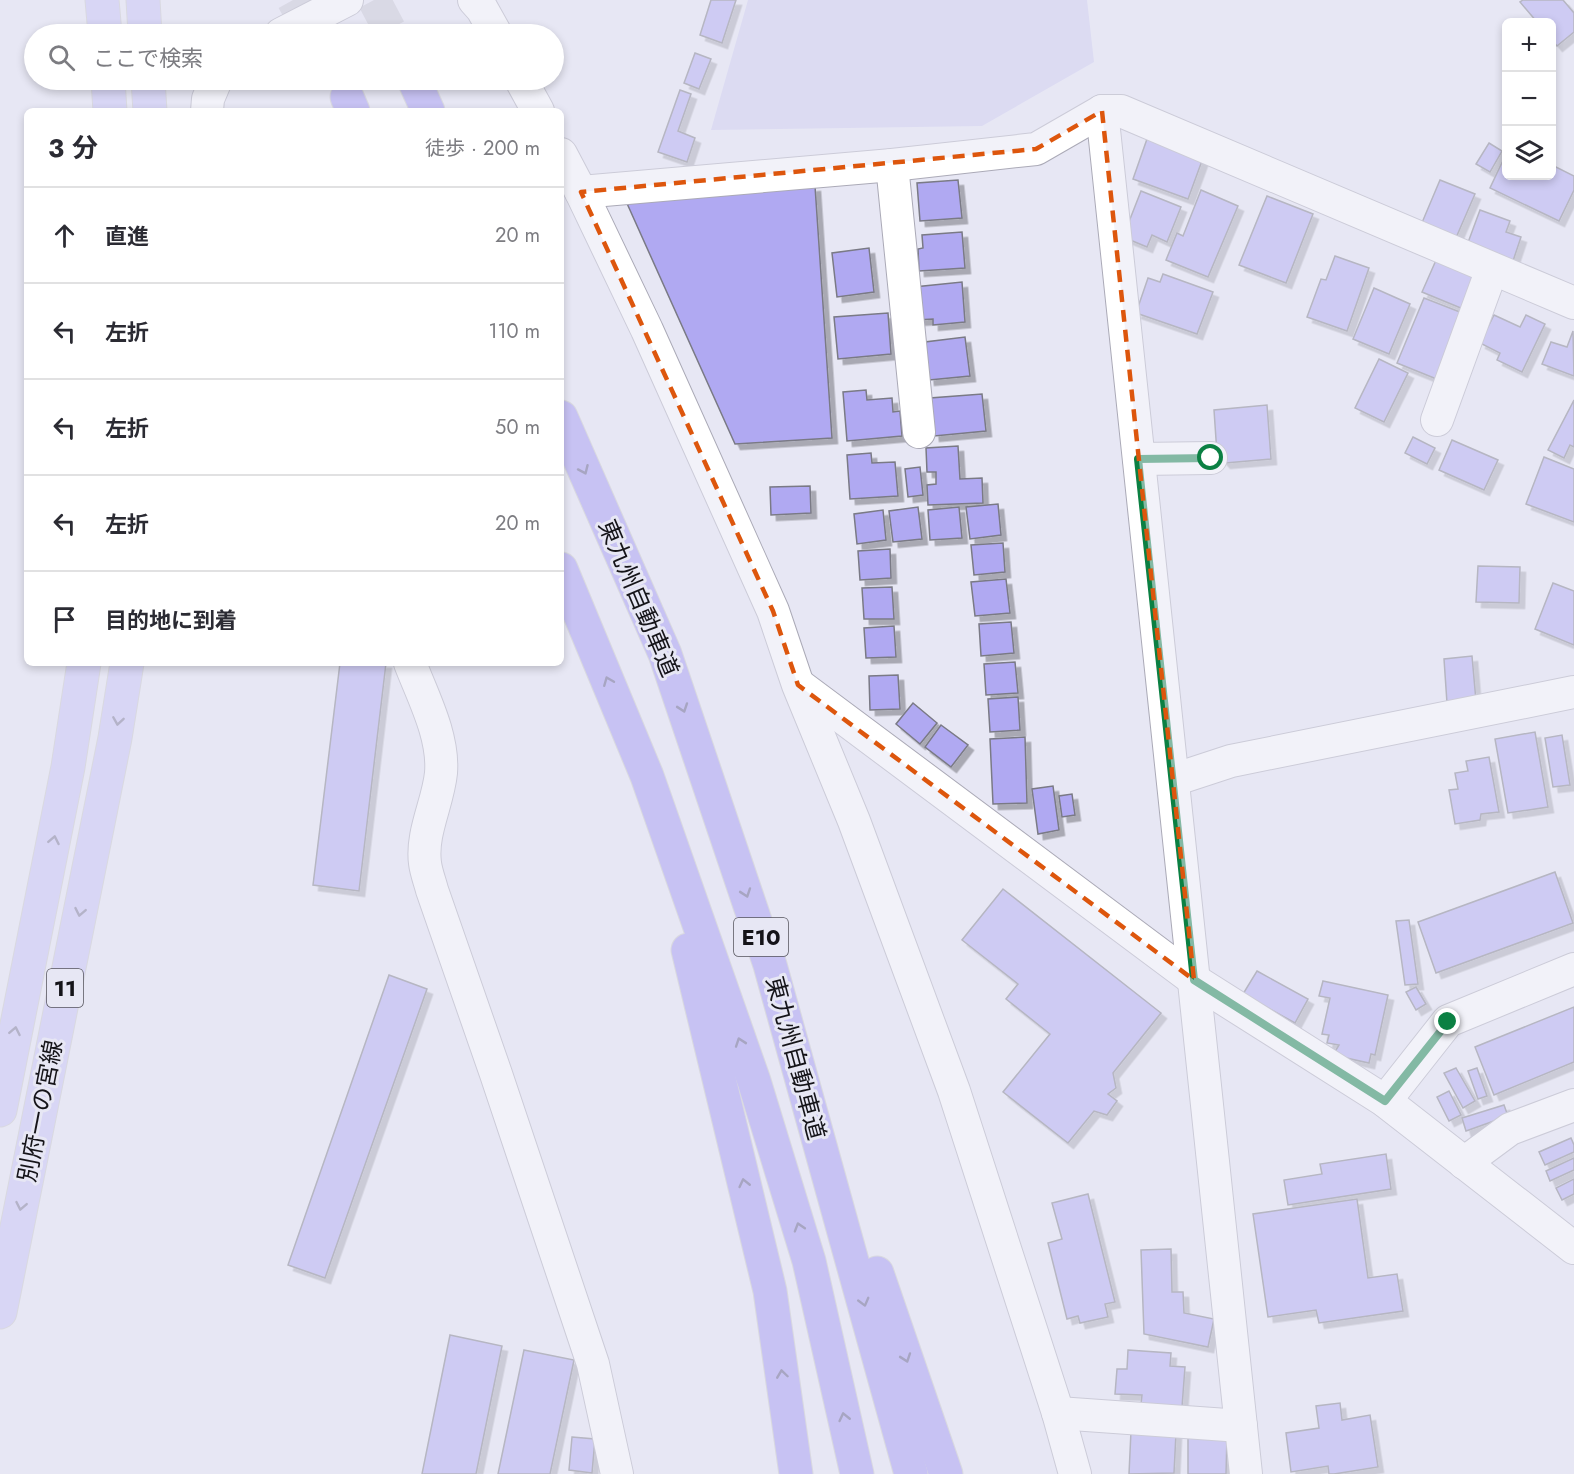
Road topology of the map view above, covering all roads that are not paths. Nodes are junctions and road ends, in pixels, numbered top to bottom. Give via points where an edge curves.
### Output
1 (102, 0) edge
2 (143, 0) edge
3 (347, 0) edge
4 (474, 0) edge
5 (104, 24) edge
6 (144, 24) edge
7 (300, 24) edge
8 (490, 24) edge
9 (109, 90) edge
10 (149, 90) edge
11 (212, 90) edge
12 (419, 90) edge
13 (526, 90) edge
14 (110, 108) edge
15 (150, 108) edge
16 (207, 108) edge
17 (427, 108) edge
18 (536, 108) edge
19 (1102, 111) junction
20 (564, 160) edge
21 (892, 165) junction
22 (581, 192) junction
23 (1492, 269) junction
24 (1574, 303) edge
25 (1437, 420) dead end
26 (564, 424) edge
27 (919, 432) dead end
28 (1211, 458) dead end
29 (1138, 459) junction
30 (564, 576) edge
31 (84, 666) edge
32 (127, 666) edge
33 (412, 666) edge
34 (798, 685) junction
35 (1574, 692) edge
36 (647, 776) junction
37 (1173, 780) junction
38 (770, 965) junction
39 (1574, 969) edge
40 (1194, 980) junction
41 (1385, 1101) junction
42 (1574, 1106) edge
43 (0, 1110) edge
44 (1464, 1163) junction
45 (1571, 1243) edge
46 (0, 1312) edge
47 (1058, 1413) junction
48 (1241, 1426) junction
49 (617, 1474) edge
50 (796, 1474) edge
51 (857, 1474) edge
52 (911, 1474) edge
53 (946, 1474) edge
54 (1075, 1474) edge
55 (1246, 1474) edge

1 - 5 main road
2 - 6 main road
3 - 7 street
4 - 8 street
9 - 14 main road
10 - 15 main road
11 - 16 street
12 - 17 highway
13 - 18 street
19 - 21 street via 1036,149
19 - 23 street via 1121,111
19 - 29 street
20 - 22 street
21 - 22 street
21 - 27 street
22 - 34 street via 773,611
23 - 24 street
23 - 25 street
26 -> 38 highway, 東九州自動車道 / E10 via 664,654
28 - 29 street
29 - 37 street
36 -> 30 highway, 東九州自動車道 / E10
43 -> 31 main road, 別府一の宮線 / 11 via 68,767
32 -> 46 main road, 別府一の宮線 / 11
33 - 49 street via 440,754 441,773 425,842 427,872 592,1364
34 - 40 street
34 - 47 street via 854,821 954,1091
35 - 37 street via 1231,761
50 -> 36 highway via 770,1291
51 -> 36 highway, 東九州自動車道 / E10 via 810,1261 754,1081
37 - 40 street
38 -> 52 highway, 東九州自動車道 / E10
38 -> 53 highway
39 - 41 street via 1448,1022
40 - 41 street
40 - 48 street
41 - 44 street
42 - 44 street via 1510,1130
44 - 45 street
47 - 48 street
47 - 54 street
48 - 55 street

